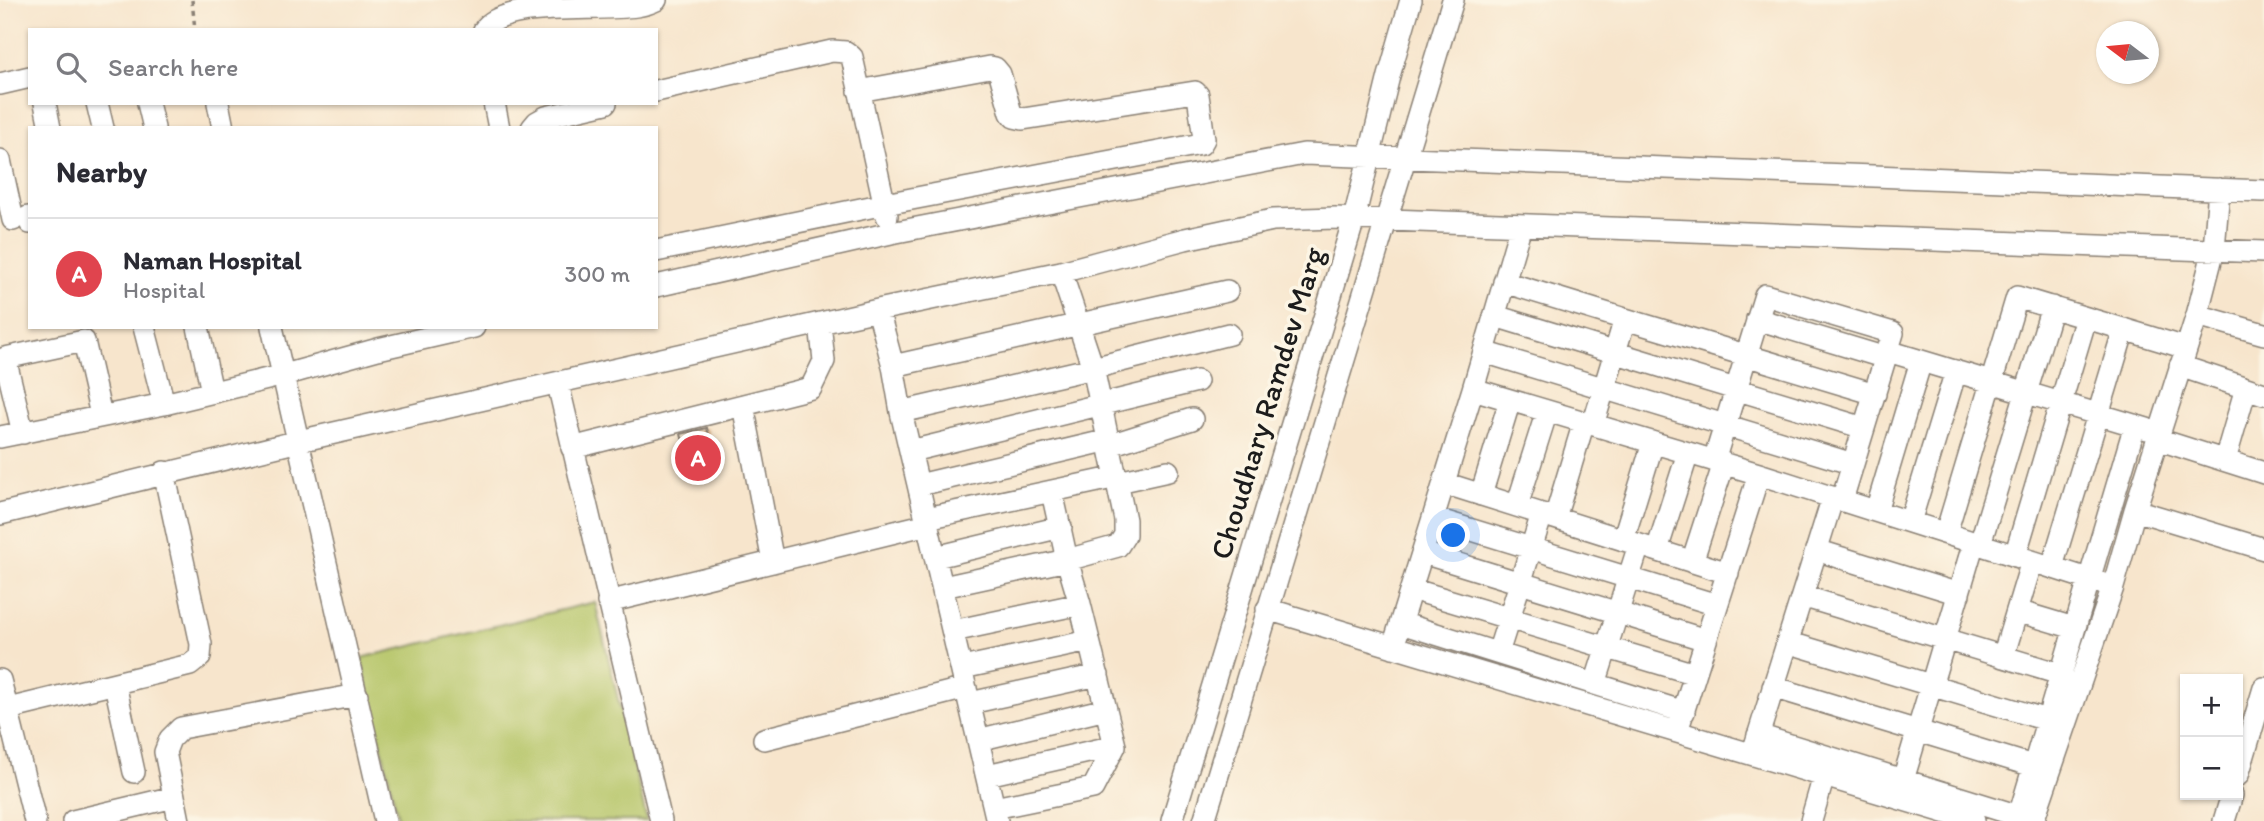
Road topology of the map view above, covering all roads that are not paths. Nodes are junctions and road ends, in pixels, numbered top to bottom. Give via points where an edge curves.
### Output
1 (656, 0) edge
2 (1411, 0) edge
3 (1453, 0) edge
4 (485, 28) edge
5 (28, 77) edge
6 (0, 84) edge
7 (658, 91) edge
8 (859, 91) junction
9 (45, 105) edge
10 (97, 105) edge
11 (148, 105) edge
12 (218, 105) edge
13 (494, 105) edge
14 (597, 105) edge
15 (50, 126) edge
16 (103, 126) edge
17 (154, 126) edge
18 (223, 126) edge
19 (499, 126) edge
20 (534, 126) edge
21 (1369, 157) junction
22 (1404, 158) junction
23 (0, 160) edge
24 (2219, 189) junction
25 (2264, 191) edge
26 (885, 204) junction
27 (1354, 219) junction
28 (20, 220) edge
29 (1387, 220) junction
30 (1521, 225) junction
31 (891, 233) junction
32 (2214, 249) junction
33 (658, 251) edge
34 (2264, 252) edge
35 (1061, 272) junction
36 (1504, 282) junction
37 (658, 286) edge
38 (1227, 291) dead end
39 (2052, 307) junction
40 (878, 310) junction
41 (2197, 315) junction
42 (1495, 316) junction
43 (1625, 318) junction
44 (2087, 318) junction
45 (820, 323) junction
46 (1080, 326) junction
47 (145, 329) edge
48 (198, 329) edge
49 (272, 329) edge
50 (465, 329) edge
51 (2124, 329) junction
52 (83, 334) edge
53 (1229, 334) dead end
54 (2264, 334) edge
55 (57, 336) edge
56 (2, 349) edge
57 (1484, 352) junction
58 (1615, 352) junction
59 (1887, 354) junction
60 (1746, 355) junction
61 (2183, 357) junction
62 (1921, 361) junction
63 (893, 366) junction
64 (1093, 368) junction
65 (1956, 371) junction
66 (284, 375) junction
67 (1197, 381) dead end
68 (1991, 382) junction
69 (558, 384) junction
70 (1604, 388) junction
71 (1473, 389) junction
72 (1736, 389) junction
73 (2255, 391) edge
74 (212, 392) junction
75 (2026, 393) junction
76 (1875, 394) junction
77 (1510, 400) junction
78 (2060, 403) junction
79 (164, 404) junction
80 (1101, 404) junction
81 (743, 405) junction
82 (1547, 411) junction
83 (901, 412) junction
84 (2098, 414) junction
85 (101, 415) junction
86 (1192, 419) dead end
87 (1589, 424) junction
88 (1725, 425) junction
89 (2135, 425) junction
90 (1864, 428) junction
91 (23, 433) junction
92 (2158, 436) junction
93 (0, 438) edge
94 (299, 441) junction
95 (1109, 442) junction
96 (1653, 443) junction
97 (572, 448) junction
98 (911, 450) junction
99 (1688, 453) junction
100 (2225, 460) junction
101 (1719, 462) junction
102 (1853, 464) junction
103 (1168, 471) dead end
104 (164, 472) junction
105 (2264, 473) edge
106 (1759, 474) junction
107 (1117, 480) junction
108 (1444, 483) junction
109 (919, 485) junction
110 (1052, 492) junction
111 (1481, 495) junction
112 (1838, 498) junction
113 (1517, 506) junction
114 (2135, 510) junction
115 (1876, 511) junction
116 (0, 514) edge
117 (1548, 516) junction
118 (1433, 518) junction
119 (928, 521) junction
120 (1910, 522) junction
121 (1061, 527) junction
122 (1946, 533) junction
123 (1977, 543) junction
124 (1640, 545) junction
125 (1531, 548) junction
126 (2264, 549) edge
127 (1816, 550) junction
128 (1423, 553) junction
129 (936, 557) junction
130 (1067, 560) junction
131 (2033, 561) junction
132 (773, 562) junction
133 (1692, 562) junction
134 (1728, 573) junction
135 (1628, 578) junction
136 (2088, 579) junction
137 (1521, 583) junction
138 (943, 587) junction
139 (2113, 587) junction
140 (1412, 589) junction
141 (1959, 594) junction
142 (1802, 596) junction
143 (608, 602) junction
144 (1080, 604) junction
145 (1717, 605) junction
146 (1267, 609) junction
147 (2017, 611) junction
148 (1618, 613) junction
149 (1509, 618) junction
150 (1401, 623) junction
151 (2074, 628) junction
152 (953, 631) junction
153 (1945, 639) junction
154 (1706, 640) junction
155 (1089, 641) junction
156 (1787, 642) junction
157 (1393, 647) junction
158 (1606, 648) junction
159 (1498, 653) junction
160 (2003, 657) junction
161 (1695, 674) junction
162 (2060, 674) junction
163 (1098, 675) junction
164 (0, 680) edge
165 (115, 684) junction
166 (1595, 684) junction
167 (966, 686) junction
168 (1931, 686) junction
169 (1773, 687) junction
170 (2264, 688) edge
171 (356, 695) junction
172 (1106, 709) junction
173 (4, 710) edge
174 (1684, 712) junction
175 (2047, 720) junction
176 (1918, 731) junction
177 (1677, 732) junction
178 (764, 739) dead end
179 (978, 740) junction
180 (1755, 744) junction
181 (1115, 746) junction
182 (2243, 758) edge
183 (2033, 766) junction
184 (134, 772) dead end
185 (987, 775) junction
186 (1824, 776) junction
187 (1903, 780) junction
188 (174, 796) junction
189 (2230, 800) edge
190 (996, 814) edge
191 (35, 821) edge
192 (73, 821) edge
193 (179, 821) edge
194 (385, 821) edge
195 (661, 821) edge
196 (1172, 821) edge
197 (1204, 821) edge
198 (1811, 821) edge
199 (1974, 821) edge
200 (2033, 821) edge
201 (2224, 821) edge

1 - 4 street via 634,7 516,4 494,15
2 - 21 street, Choudhary Ramdev Marg
3 - 22 street
5 - 6 street
7 - 8 street via 841,50 852,57
8 - 26 street
8 - 26 street via 990,67 998,70 1011,113 1018,118 1192,92 1198,95 1204,135 1201,144
9 - 15 street
10 - 16 street
11 - 17 street
12 - 18 street
13 - 19 street
14 - 20 street via 546,117
21 - 22 street
21 - 27 street, Choudhary Ramdev Marg
21 - 31 street via 1304,154
22 - 24 street
22 - 29 street
23 - 28 street
24 - 25 street
24 - 32 street
26 - 31 street
26 - 33 street
27 - 29 street
27 - 35 street via 1272,220
27 - 196 street, Choudhary Ramdev Marg
29 - 30 street
29 - 146 street
30 - 32 street
30 - 36 street
31 - 37 street
32 - 34 street
32 - 41 street
35 - 40 street
35 - 46 street
36 - 42 street
36 - 43 street
38 - 46 street
39 - 44 street
39 - 68 street via 2017,297
39 - 75 street
40 - 45 street
40 - 63 street
41 - 54 street
41 - 61 street
42 - 57 street
42 - 58 street
43 - 58 street
43 - 60 street
44 - 51 street
44 - 78 street
45 - 69 street
45 - 81 street via 824,361 811,388
46 - 63 street
46 - 64 street
47 - 79 street
48 - 74 street
49 - 66 street
50 - 66 street
51 - 61 street
51 - 84 street
52 - 55 street
52 - 85 street
53 - 64 street
55 - 56 street
56 - 91 street
57 - 70 street
57 - 71 street
58 - 70 street
58 - 72 street
59 - 60 street via 1757,319
59 - 62 street
59 - 76 street
60 - 72 street
60 - 76 street
61 - 73 street
61 - 92 street
62 - 65 street
62 - 115 street
63 - 83 street
64 - 80 street
64 - 83 street
65 - 68 street
65 - 120 street
66 - 74 street
66 - 94 street
67 - 80 street
68 - 75 street
68 - 122 street
69 - 94 street
69 - 97 street
70 - 87 street
70 - 88 street
71 - 77 street
71 - 108 street
72 - 88 street
72 - 90 street
73 - 100 street
74 - 79 street
75 - 78 street
75 - 123 street
76 - 90 street
77 - 82 street
77 - 111 street
78 - 84 street
78 - 131 street
79 - 85 street
80 - 95 street
80 - 98 street
81 - 97 street
81 - 132 street
82 - 87 street
82 - 113 street
83 - 98 street
84 - 89 street
84 - 131 street
85 - 91 street
86 - 95 street
87 - 96 street
87 - 117 street
88 - 101 street
88 - 102 street
89 - 92 street
89 - 136 street
90 - 102 street
91 - 93 street
92 - 100 street
92 - 114 street
94 - 104 street
94 - 171 street
95 - 107 street
95 - 109 street
96 - 99 street
96 - 124 street
97 - 143 street
98 - 109 street
99 - 101 street
99 - 124 street
100 - 105 street
101 - 106 street
101 - 133 street
102 - 112 street
103 - 107 street
104 - 116 street
104 - 165 street via 201,657 190,665
106 - 112 street
106 - 134 street
107 - 110 street
107 - 130 street via 1125,535 1118,545
108 - 111 street
108 - 118 street
109 - 119 street
110 - 119 street
110 - 121 street
111 - 113 street
112 - 115 street
112 - 127 street
113 - 117 street
114 - 126 street
114 - 139 street
115 - 120 street
117 - 124 street
117 - 125 street
118 - 125 street
118 - 128 street
119 - 129 street
119 - 132 street
120 - 122 street
121 - 129 street
121 - 130 street
122 - 123 street
123 - 131 street
123 - 141 street
124 - 133 street
124 - 135 street
125 - 135 street
125 - 137 street
127 - 141 street
127 - 142 street
128 - 137 street
128 - 140 street
129 - 138 street
130 - 138 street
130 - 144 street
131 - 136 street
131 - 147 street
132 - 143 street
133 - 134 street
134 - 145 street
135 - 145 street
135 - 148 street
136 - 139 street
136 - 151 street
137 - 148 street
137 - 149 street
138 - 152 street
139 - 200 street
140 - 149 street
140 - 150 street
141 - 153 street
142 - 153 street
142 - 156 street
143 - 195 street
144 - 152 street
144 - 155 street
145 - 154 street
146 - 157 street
146 - 197 street
147 - 151 street
147 - 160 street
148 - 154 street
148 - 158 street
149 - 158 street
149 - 159 street
150 - 157 street
150 - 159 street
151 - 162 street
152 - 167 street
153 - 160 street
153 - 168 street
154 - 161 street
155 - 163 street
155 - 167 street
156 - 168 street
156 - 169 street
157 - 177 street
158 - 161 street
158 - 166 street
159 - 166 street
160 - 162 street
161 - 174 street
162 - 175 street
163 - 167 street
163 - 172 street
164 - 173 street
165 - 173 street
165 - 184 street
166 - 174 street
167 - 178 street
167 - 179 street
168 - 175 street
168 - 176 street
169 - 176 street
169 - 180 street
170 - 182 street
171 - 188 street via 181,728 165,752
171 - 194 street
172 - 179 street
172 - 181 street
173 - 191 street
174 - 177 street
175 - 183 street
176 - 183 street
176 - 187 street
177 - 180 street
179 - 185 street
180 - 186 street
180 - 187 street
181 - 185 street
181 - 190 street via 1093,788
183 - 187 street via 2019,816
185 - 190 street
186 - 198 street
186 - 199 street
188 - 192 street
188 - 193 street
189 - 201 street

